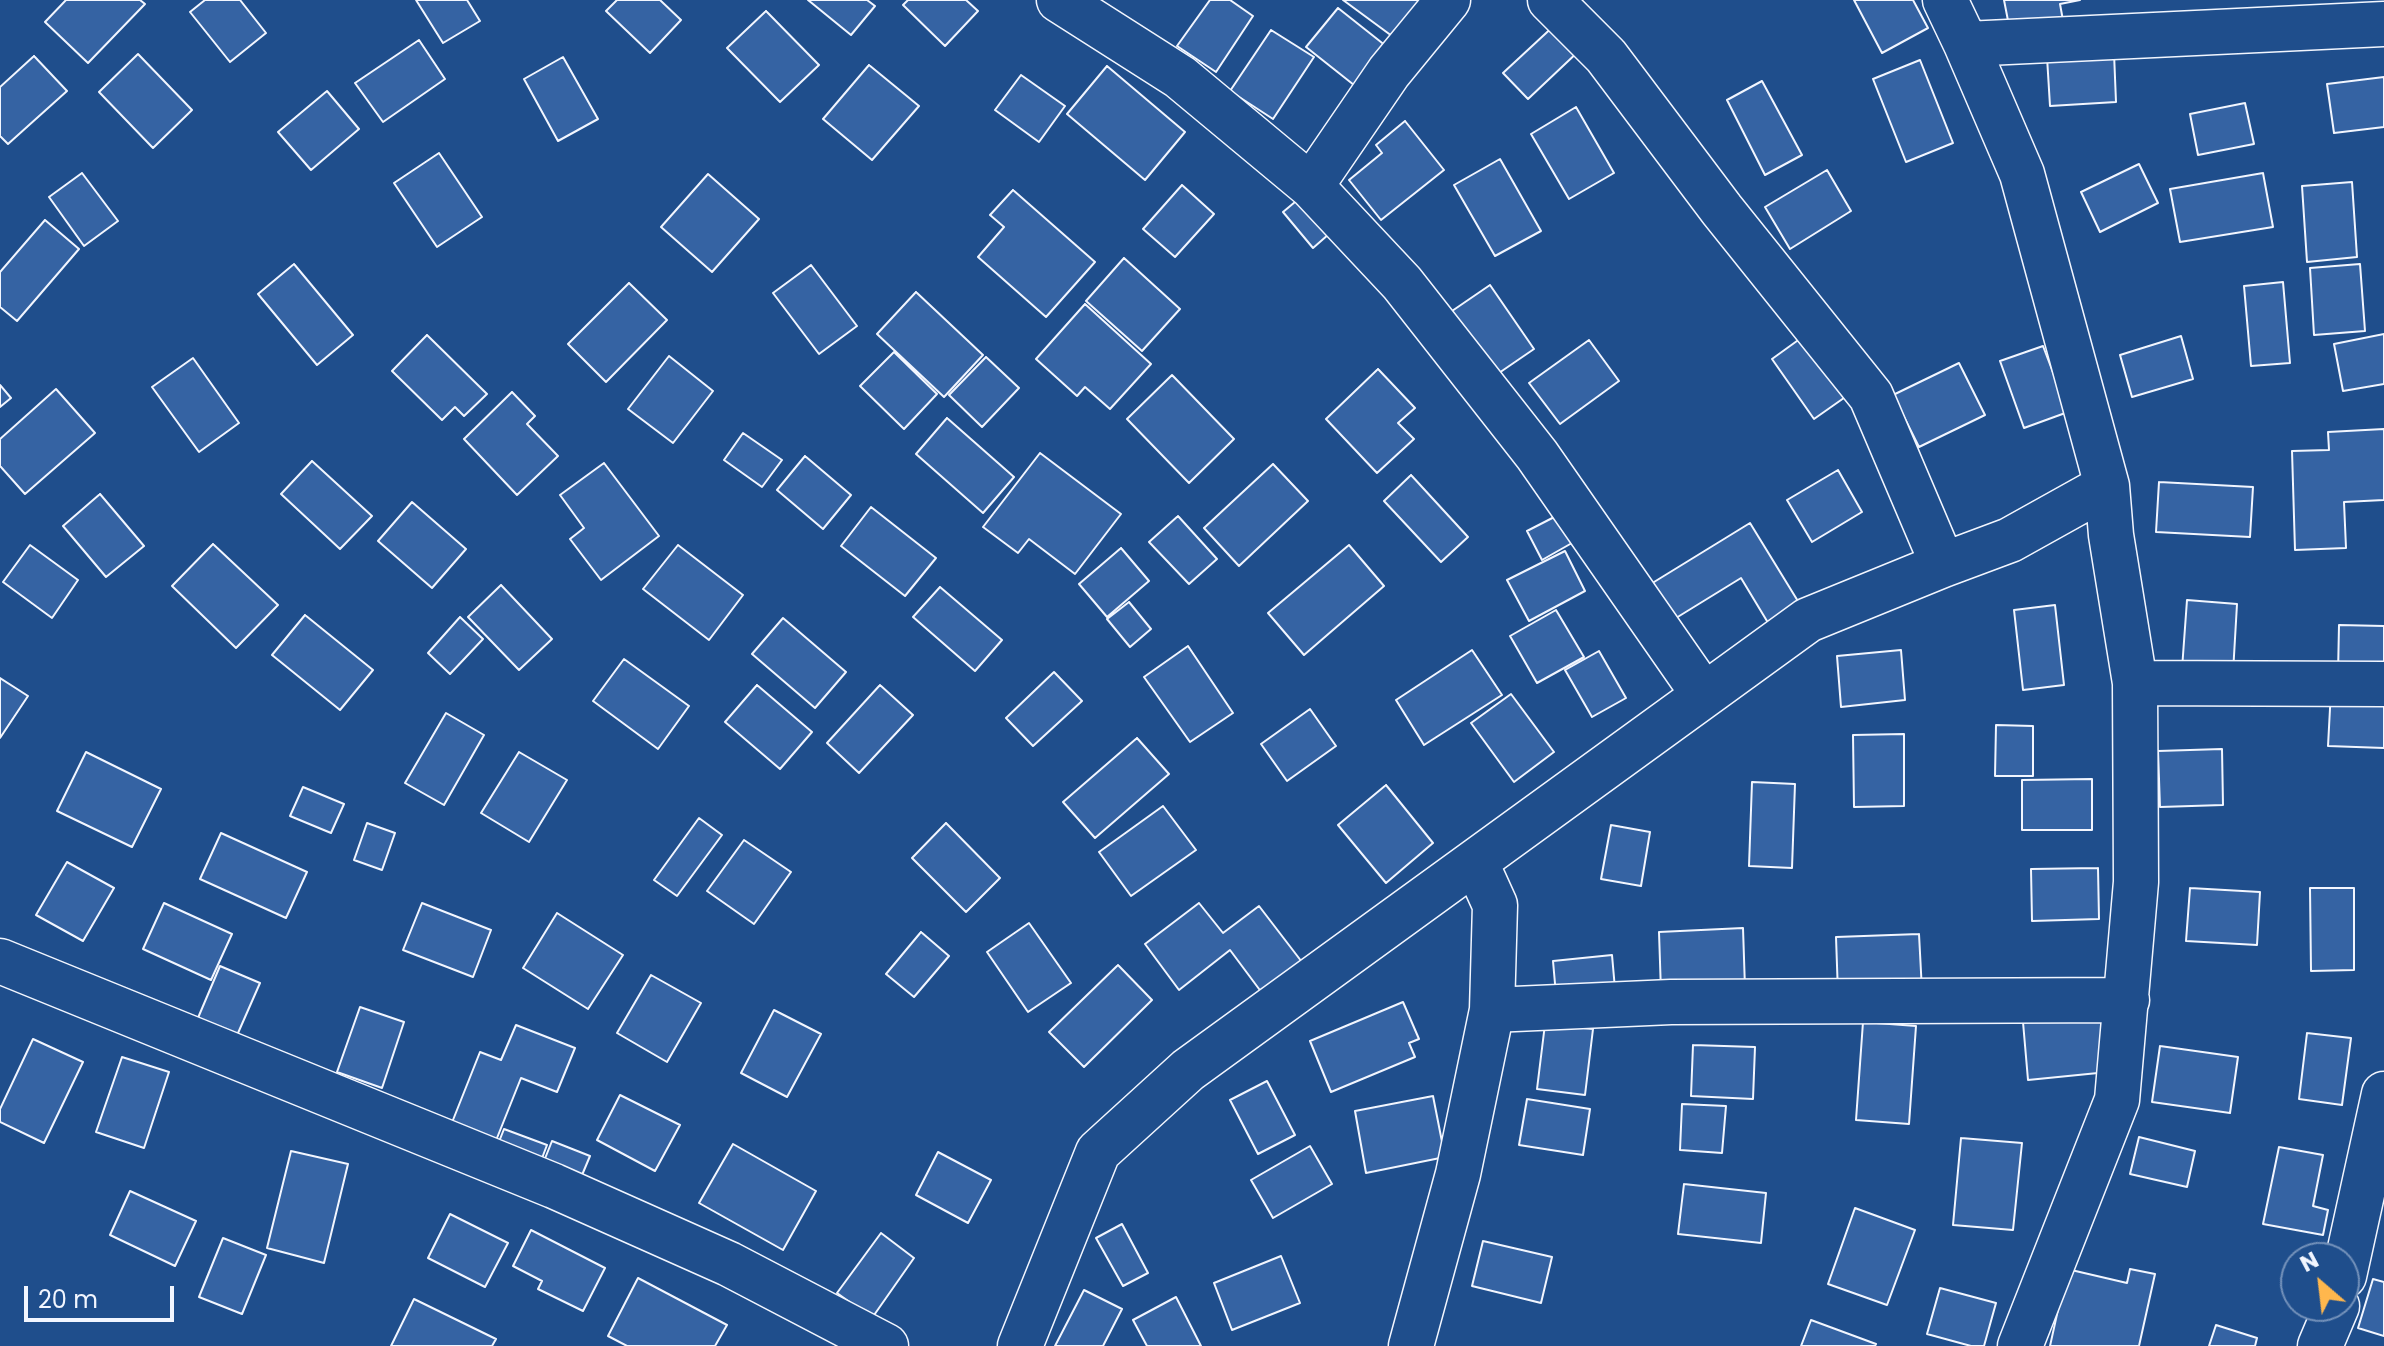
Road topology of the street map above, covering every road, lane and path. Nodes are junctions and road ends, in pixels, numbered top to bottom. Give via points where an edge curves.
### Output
1 (1059, 0) edge
2 (1448, 0) edge
3 (1550, 0) edge
4 (1945, 0) edge
5 (2384, 24) edge
6 (1966, 44) junction
7 (1311, 186) junction
8 (2107, 486) junction
9 (1943, 565) junction
10 (2135, 683) junction
11 (2384, 684) edge
12 (1704, 695) junction
13 (1476, 863) junction
14 (0, 961) edge
15 (2127, 1000) junction
16 (1492, 1010) junction
17 (2384, 1094) edge
18 (2351, 1242) edge
19 (2330, 1322) edge
20 (886, 1346) edge
21 (1020, 1346) edge
22 (1411, 1346) edge
23 (2020, 1346) edge
24 (2320, 1346) edge

1 - 7 street via 1180,77
2 - 7 street via 1389,72
3 - 9 street via 1606,56 1871,396
4 - 6 street
5 - 6 street
6 - 8 street via 2022,174
7 - 12 street via 1402,283 1537,455
8 - 9 street via 2010,540
8 - 10 street
9 - 12 street via 1808,620
10 - 11 street
10 - 15 street via 2136,882
12 - 13 street
13 - 16 street via 1495,905
13 - 21 street via 1188,1070 1098,1152
14 - 20 street via 554,1186 729,1264
15 - 16 street via 1671,1002
15 - 23 street via 2117,1100
16 - 22 street via 1458,1174
17 - 18 street
19 - 24 street

